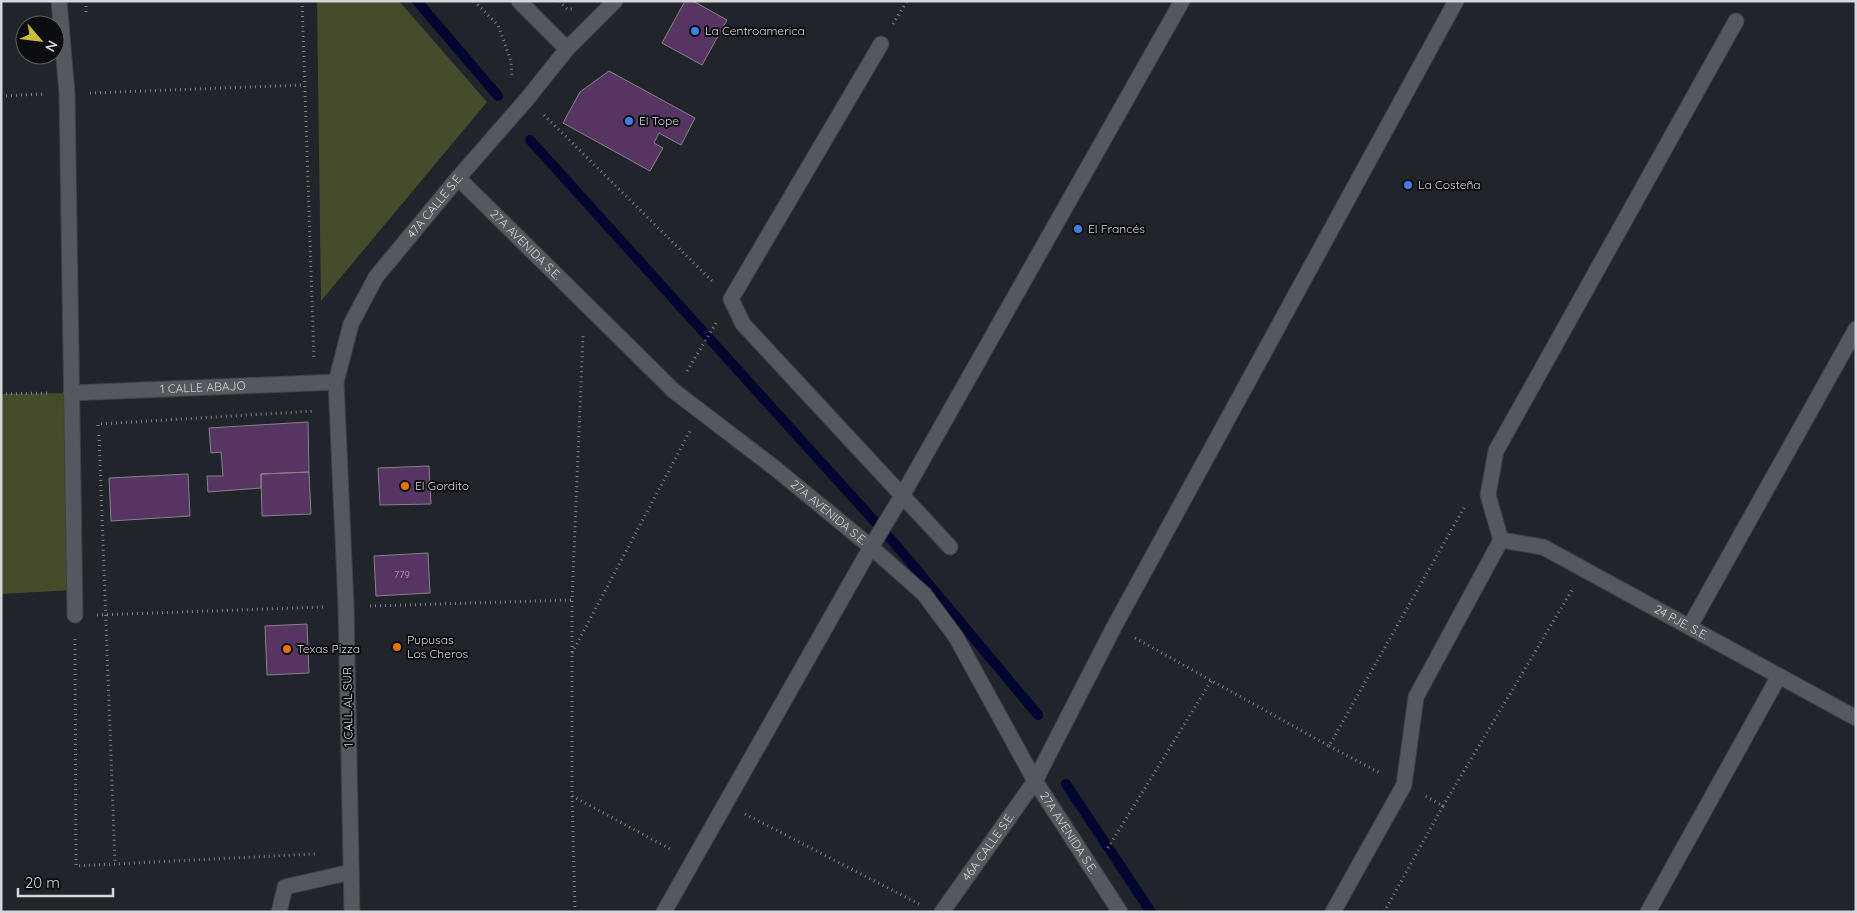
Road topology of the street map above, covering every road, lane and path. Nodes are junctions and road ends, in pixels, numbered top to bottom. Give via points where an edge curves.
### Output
1 (59, 1) edge
2 (86, 1) edge
3 (302, 1) edge
4 (519, 1) edge
5 (615, 1) edge
6 (1182, 1) edge
7 (1456, 1) edge
8 (87, 20) dead end
9 (1736, 21) dead end
10 (881, 44) dead end
11 (567, 49) junction
12 (304, 85) junction
13 (89, 92) junction
14 (67, 93) junction
15 (1, 96) edge
16 (527, 99) junction
17 (89, 102) dead end
18 (458, 178) junction
19 (730, 299) junction
20 (584, 304) junction
21 (718, 318) dead end
22 (1856, 329) edge
23 (699, 351) dead end
24 (314, 364) dead end
25 (336, 382) junction
26 (71, 393) junction
27 (1, 394) edge
28 (316, 411) dead end
29 (700, 412) junction
30 (902, 496) junction
31 (1467, 504) dead end
32 (1501, 540) junction
33 (875, 541) junction
34 (950, 548) dead end
35 (1580, 594) dead end
36 (322, 597) dead end
37 (74, 615) joint
38 (322, 617) dead end
39 (1690, 626) junction
40 (1114, 627) junction
41 (572, 654) junction
42 (1779, 676) junction
43 (1211, 680) junction
44 (1856, 718) edge
45 (1038, 776) junction
46 (572, 796) junction
47 (725, 803) junction
48 (1443, 806) dead end
49 (350, 852) junction
50 (1104, 854) dead end
51 (692, 861) junction
52 (115, 864) junction
53 (351, 872) junction
54 (925, 907) dead end
55 (279, 912) edge
56 (352, 912) edge
57 (575, 912) edge
58 (664, 912) edge
59 (942, 912) edge
60 (1120, 912) edge
61 (1334, 912) edge
62 (1648, 912) edge

1 - 14 street
2 - 8 path
3 - 12 path
4 - 11 street
5 - 11 street, 47A CALLE S.E.
6 - 30 street
7 - 40 street, 46A CALLE S.E.
9 - 32 street via 1496,451 1488,495
10 - 19 street
11 - 16 street, 47A CALLE S.E.
12 - 13 path
12 - 24 path
13 - 14 path
13 - 17 path
14 - 15 path
14 - 26 street
16 - 18 street, 47A CALLE S.E.
16 - 19 path
18 - 20 street, 27A AVENIDA S.E.
18 - 25 street, 47A CALLE S.E. via 376,277 351,324
19 - 30 street via 743,324
20 - 29 street, 27A AVENIDA S.E. via 674,392
20 - 41 path
21 - 23 path
22 - 39 street
25 - 26 street, 1 CALLE ABAJO
25 - 49 street, 1 CALL AL SUR via 346,606
26 - 27 path
26 - 37 street
28 - 52 path via 98,424
29 - 33 street, 27A AVENIDA S.E.
29 - 41 path
30 - 33 street
30 - 34 street
31 - 43 path via 1329,746
32 - 39 street, 24 PJE. S.E. via 1543,547
32 - 61 street via 1416,697 1404,785
33 - 45 street, 27A AVENIDA S.E. via 924,594 956,636
33 - 47 street
35 - 48 path via 1571,590
36 - 38 path
37 - 52 path via 76,866
39 - 42 street, 24 PJE. S.E.
40 - 43 path
40 - 45 street, 46A CALLE S.E.
41 - 46 path
42 - 44 street, 24 PJE. S.E.
42 - 62 street
43 - 50 path
45 - 59 street, 46A CALLE S.E.
45 - 60 street, 27A AVENIDA S.E.
46 - 51 path
46 - 57 path
47 - 51 street
47 - 54 path
49 - 52 path
49 - 53 street, 1 CALL AL SUR
51 - 58 street
53 - 55 street via 285,887
53 - 56 street, 1 CALL AL SUR

